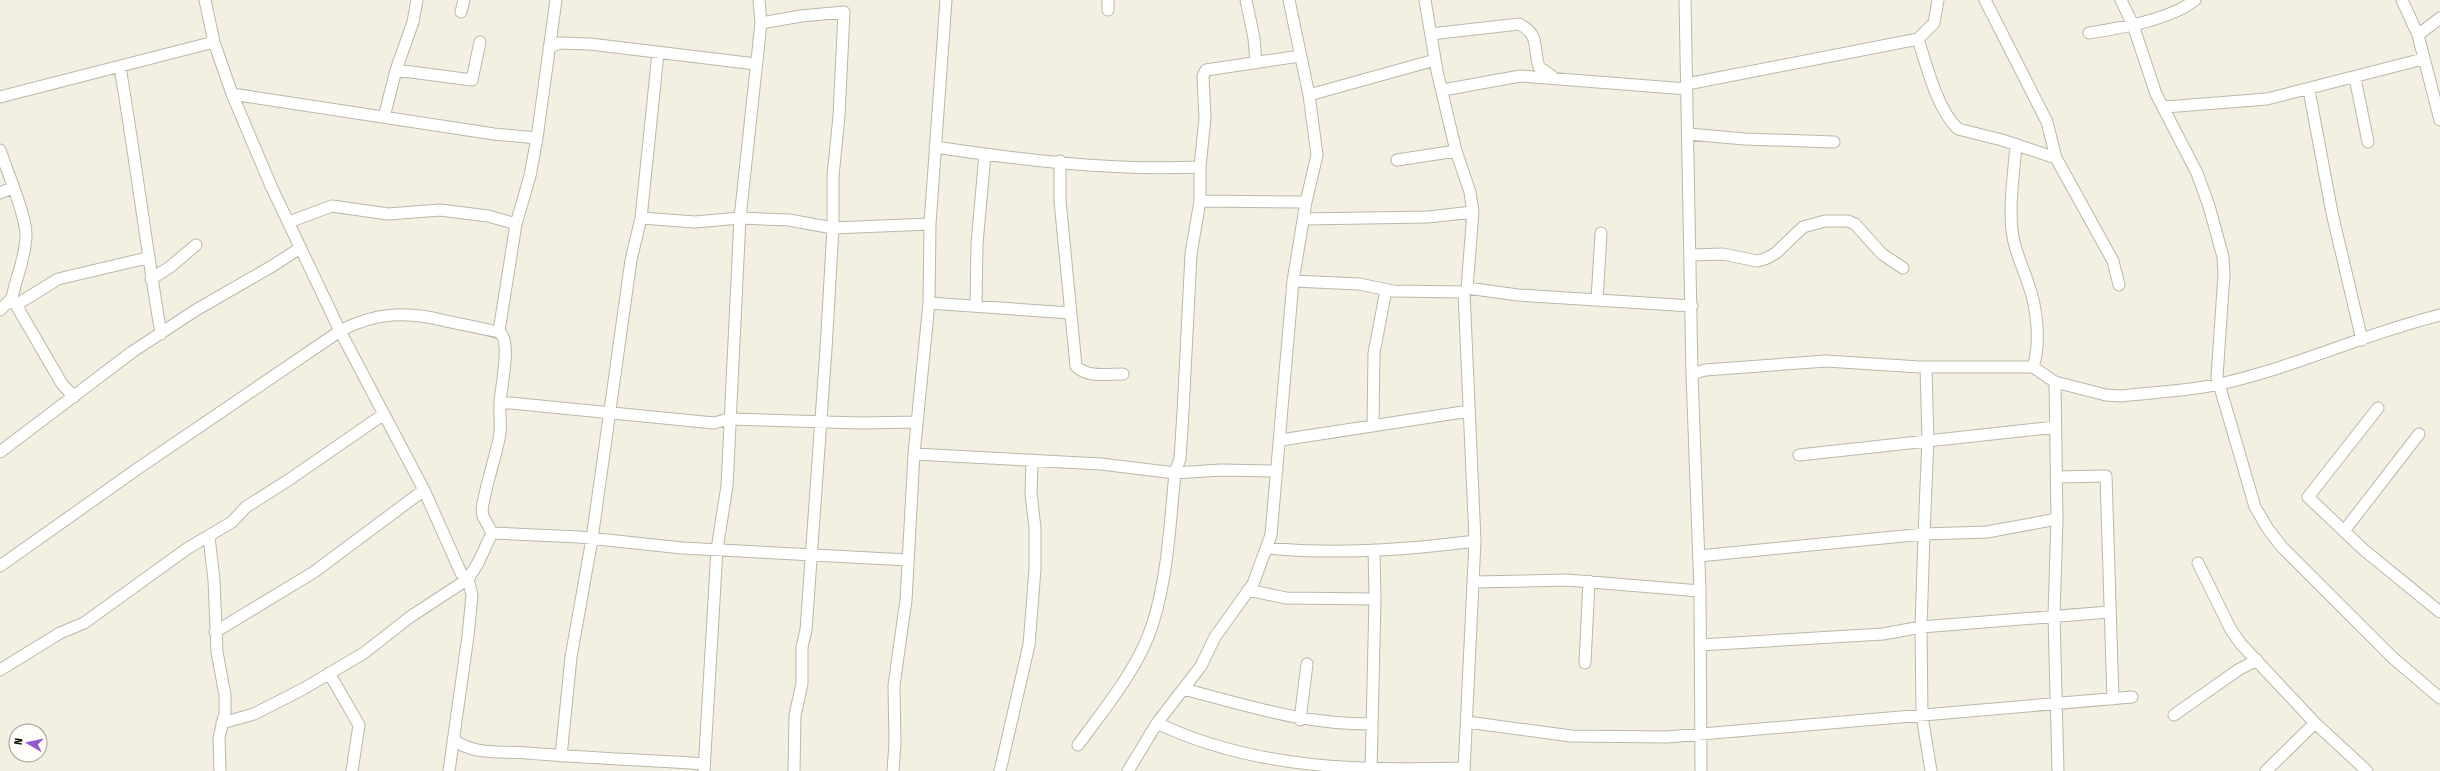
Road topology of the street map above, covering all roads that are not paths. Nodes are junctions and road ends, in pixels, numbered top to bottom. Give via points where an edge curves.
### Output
1 (205, 0) edge
2 (416, 0) edge
3 (464, 0) edge
4 (556, 0) edge
5 (759, 0) edge
6 (946, 0) edge
7 (1246, 0) edge
8 (1289, 0) edge
9 (1425, 0) edge
10 (1685, 0) edge
11 (1938, 0) edge
12 (1985, 0) edge
13 (2121, 0) edge
14 (2195, 0) edge
15 (2402, 0) edge
16 (462, 12) dead end
17 (2440, 18) edge
18 (761, 23) junction
19 (2133, 25) junction
20 (1431, 34) junction
21 (2089, 34) dead end
22 (2418, 35) junction
23 (1918, 39) junction
24 (214, 42) junction
25 (480, 42) dead end
26 (550, 42) junction
27 (658, 53) junction
28 (1300, 56) junction
29 (2423, 59) junction
30 (1436, 60) junction
31 (1256, 63) junction
32 (756, 64) junction
33 (120, 67) junction
34 (396, 70) junction
35 (1553, 76) junction
36 (2356, 78) junction
37 (1687, 87) junction
38 (1443, 90) junction
39 (2309, 90) junction
40 (232, 94) junction
41 (1309, 95) junction
42 (0, 97) edge
43 (2165, 108) junction
44 (384, 117) junction
45 (2440, 120) edge
46 (1688, 134) junction
47 (537, 138) junction
48 (1834, 142) dead end
49 (2368, 142) dead end
50 (2016, 145) junction
51 (935, 147) junction
52 (0, 150) edge
53 (1456, 151) junction
54 (984, 154) junction
55 (2056, 158) junction
56 (1397, 160) dead end
57 (1060, 161) junction
58 (1200, 167) junction
59 (12, 188) junction
60 (0, 193) edge
61 (1200, 201) junction
62 (1306, 202) junction
63 (1473, 212) junction
64 (641, 218) junction
65 (740, 218) junction
66 (1304, 219) junction
67 (289, 222) junction
68 (516, 224) junction
69 (930, 224) junction
70 (833, 228) junction
71 (1601, 233) dead end
72 (196, 245) dead end
73 (300, 248) junction
74 (1690, 256) junction
75 (147, 258) junction
76 (1904, 268) dead end
77 (151, 279) junction
78 (1293, 281) junction
79 (2119, 285) dead end
80 (1386, 290) junction
81 (1466, 290) junction
82 (1597, 300) junction
83 (14, 302) junction
84 (929, 303) junction
85 (976, 305) junction
86 (1692, 306) junction
87 (0, 310) edge
88 (1070, 313) junction
89 (2440, 315) edge
90 (340, 331) junction
91 (499, 331) junction
92 (161, 334) junction
93 (2362, 340) junction
94 (1926, 367) junction
95 (2033, 368) junction
96 (1123, 374) dead end
97 (1692, 374) junction
98 (2055, 382) junction
99 (2220, 384) junction
100 (74, 397) junction
101 (500, 402) junction
102 (2378, 408) dead end
103 (1469, 411) junction
104 (609, 412) junction
105 (384, 414) junction
106 (729, 419) junction
107 (820, 422) junction
108 (917, 422) junction
109 (1373, 426) junction
110 (2056, 427) junction
111 (2419, 434) dead end
112 (1281, 440) junction
113 (1928, 440) junction
114 (0, 452) edge
115 (914, 454) junction
116 (1799, 456) dead end
117 (1032, 460) junction
118 (1175, 472) junction
119 (1277, 472) junction
120 (2056, 477) junction
121 (424, 490) junction
122 (2056, 519) junction
123 (2344, 531) junction
124 (492, 533) junction
125 (1924, 534) junction
126 (209, 537) junction
127 (592, 539) junction
128 (1475, 541) junction
129 (1268, 548) junction
130 (717, 549) junction
131 (1374, 550) junction
132 (812, 555) junction
133 (1699, 556) junction
134 (908, 560) junction
135 (2198, 563) dead end
136 (0, 566) edge
137 (468, 579) junction
138 (1589, 581) junction
139 (1475, 582) junction
140 (1248, 590) junction
141 (1700, 591) junction
142 (1375, 599) junction
143 (2109, 612) junction
144 (2440, 612) edge
145 (2054, 615) junction
146 (1921, 627) junction
147 (216, 632) junction
148 (1700, 645) junction
149 (2257, 660) junction
150 (1585, 663) dead end
151 (1307, 664) dead end
152 (0, 670) edge
153 (329, 673) junction
154 (1183, 689) junction
155 (2439, 696) edge
156 (2132, 697) dead end
157 (2113, 699) junction
158 (2057, 704) junction
159 (1922, 716) junction
160 (2174, 716) dead end
161 (1300, 720) junction
162 (1467, 722) junction
163 (222, 723) junction
164 (1157, 723) junction
165 (2315, 723) junction
166 (1371, 724) junction
167 (1700, 735) junction
168 (453, 739) junction
169 (1078, 745) dead end
170 (561, 756) junction
171 (704, 767) edge
172 (1464, 769) edge
173 (1371, 770) edge
174 (220, 771) edge
175 (352, 771) edge
176 (449, 771) edge
177 (794, 771) edge
178 (893, 771) edge
179 (1000, 771) edge
180 (1128, 771) edge
181 (1701, 771) edge
182 (1932, 771) edge
183 (2058, 771) edge
184 (2266, 771) edge
185 (2367, 771) edge

1 - 24 street
2 - 34 street via 413,22
3 - 16 street
4 - 26 street
5 - 18 street
6 - 51 street
7 - 31 street
8 - 28 street
9 - 20 street
10 - 37 street
11 - 23 street via 1934,23
12 - 55 street via 2047,122
13 - 19 street
14 - 19 street
15 - 22 street
17 - 22 street
18 - 32 street
18 - 70 street via 844,12 833,176
19 - 21 street
19 - 43 street via 2156,94
20 - 30 street
20 - 35 street via 1519,24 1528,28 1534,38 1539,67
22 - 29 street
23 - 37 street
23 - 50 street via 1930,77 1953,124 1964,132
24 - 33 street
24 - 40 street
25 - 34 street via 472,80
26 - 27 street
26 - 47 street
27 - 32 street
27 - 64 street
28 - 31 street
28 - 41 street
29 - 36 street
29 - 45 street
30 - 38 street
30 - 41 street
31 - 58 street via 1206,70 1203,76 1205,118
32 - 65 street
33 - 42 street
33 - 75 street via 134,147
34 - 44 street
35 - 37 street
35 - 38 street via 1520,76
36 - 39 street
36 - 49 street
37 - 46 street
38 - 53 street
39 - 43 street via 2267,99
39 - 93 street via 2332,213
40 - 44 street
40 - 67 street
41 - 62 street via 1317,155
43 - 99 street via 2197,173 2223,257 2218,366
44 - 47 street
46 - 48 street
46 - 74 street
47 - 68 street via 530,176
50 - 55 street
50 - 95 street via 2012,235 2018,259 2029,284 2038,330 2037,356
51 - 54 street
51 - 69 street
52 - 59 street
53 - 56 street
53 - 63 street via 1465,170
54 - 57 street
54 - 85 street via 977,244
55 - 79 street via 2113,261
57 - 58 street via 1149,169
57 - 88 street via 1060,201 1069,274
58 - 61 street
59 - 60 street
59 - 83 street via 26,234
61 - 62 street
61 - 118 street via 1191,254 1180,459
62 - 66 street
63 - 66 street via 1428,217
63 - 81 street
64 - 65 street via 695,222
64 - 104 street via 631,260
65 - 70 street via 790,220
65 - 106 street
66 - 78 street
67 - 68 street via 332,206 388,214 440,210 488,216
67 - 73 street
68 - 91 street
69 - 70 street
69 - 84 street
70 - 107 street
71 - 82 street
72 - 77 street
73 - 90 street
73 - 92 street
74 - 76 street via 1723,254 1765,259 1776,253 1803,227 1825,221 1848,221 1855,224 1882,254
74 - 86 street
75 - 77 street
75 - 83 street via 58,279
77 - 92 street
78 - 80 street via 1359,284
78 - 112 street
80 - 81 street
80 - 109 street via 1374,353
81 - 82 street
81 - 103 street
82 - 86 street
83 - 87 street
83 - 100 street via 62,384
84 - 85 street
84 - 108 street
85 - 88 street
86 - 97 street
88 - 96 street via 1076,366 1081,372
89 - 93 street via 2394,326
90 - 91 street via 377,317 408,313
90 - 105 street
90 - 136 street
91 - 101 street via 503,335 506,352
92 - 100 street via 132,352
93 - 99 street
94 - 95 street
94 - 97 street via 1826,361 1705,370
94 - 113 street
95 - 98 street
97 - 133 street
98 - 99 street via 2106,395 2121,396
98 - 110 street
99 - 155 street via 2255,507 2268,529 2282,547 2393,658
100 - 114 street
101 - 104 street
101 - 124 street via 500,437 482,510
102 - 123 street via 2308,497
103 - 109 street
103 - 128 street
104 - 106 street via 714,423
104 - 127 street
105 - 121 street
105 - 126 street via 246,507 232,522
106 - 107 street
106 - 130 street via 727,486
107 - 108 street
107 - 132 street
108 - 115 street
109 - 112 street
110 - 113 street
110 - 120 street
111 - 123 street
112 - 119 street
113 - 116 street
113 - 125 street
115 - 117 street
115 - 134 street
117 - 118 street
117 - 179 street via 1035,569 1029,645
118 - 119 street
118 - 169 street via 1168,552 1153,624 1129,671
119 - 129 street
120 - 122 street
120 - 143 street via 2106,476
121 - 137 street via 461,573
121 - 147 street via 314,572
122 - 125 street via 1987,532
122 - 145 street
123 - 144 street via 2369,555
124 - 127 street
124 - 137 street
125 - 133 street
125 - 146 street
126 - 147 street
126 - 152 street via 171,560 84,623 60,633
127 - 130 street
127 - 170 street via 571,657
128 - 131 street
128 - 139 street
129 - 131 street via 1308,552
129 - 140 street via 1254,584
130 - 132 street
130 - 171 street
131 - 142 street
132 - 134 street
132 - 177 street via 801,664 802,684 795,715
133 - 141 street
134 - 178 street via 906,600 894,685
135 - 149 street via 2231,630
137 - 153 street via 410,617 364,653
137 - 168 street via 472,595
138 - 139 street
138 - 141 street
138 - 150 street
139 - 162 street
140 - 142 street via 1286,598
140 - 154 street via 1215,637 1201,666
141 - 148 street
142 - 166 street
143 - 145 street
143 - 157 street
145 - 146 street
145 - 158 street
146 - 148 street via 1884,634
146 - 159 street
147 - 163 street via 225,695
148 - 167 street
149 - 160 street via 2238,670
149 - 165 street
151 - 161 street
153 - 163 street via 254,714
153 - 175 street via 359,725
154 - 161 street
154 - 164 street
156 - 157 street
157 - 158 street
158 - 159 street
158 - 183 street
159 - 167 street
159 - 182 street
161 - 166 street
162 - 167 street via 1571,736
162 - 172 street
163 - 174 street via 219,738
164 - 173 street via 1185,736 1257,758 1295,765
164 - 180 street
165 - 184 street
165 - 185 street
166 - 173 street
167 - 181 street
168 - 170 street via 460,744 485,751
168 - 176 street
170 - 171 street
172 - 173 street

